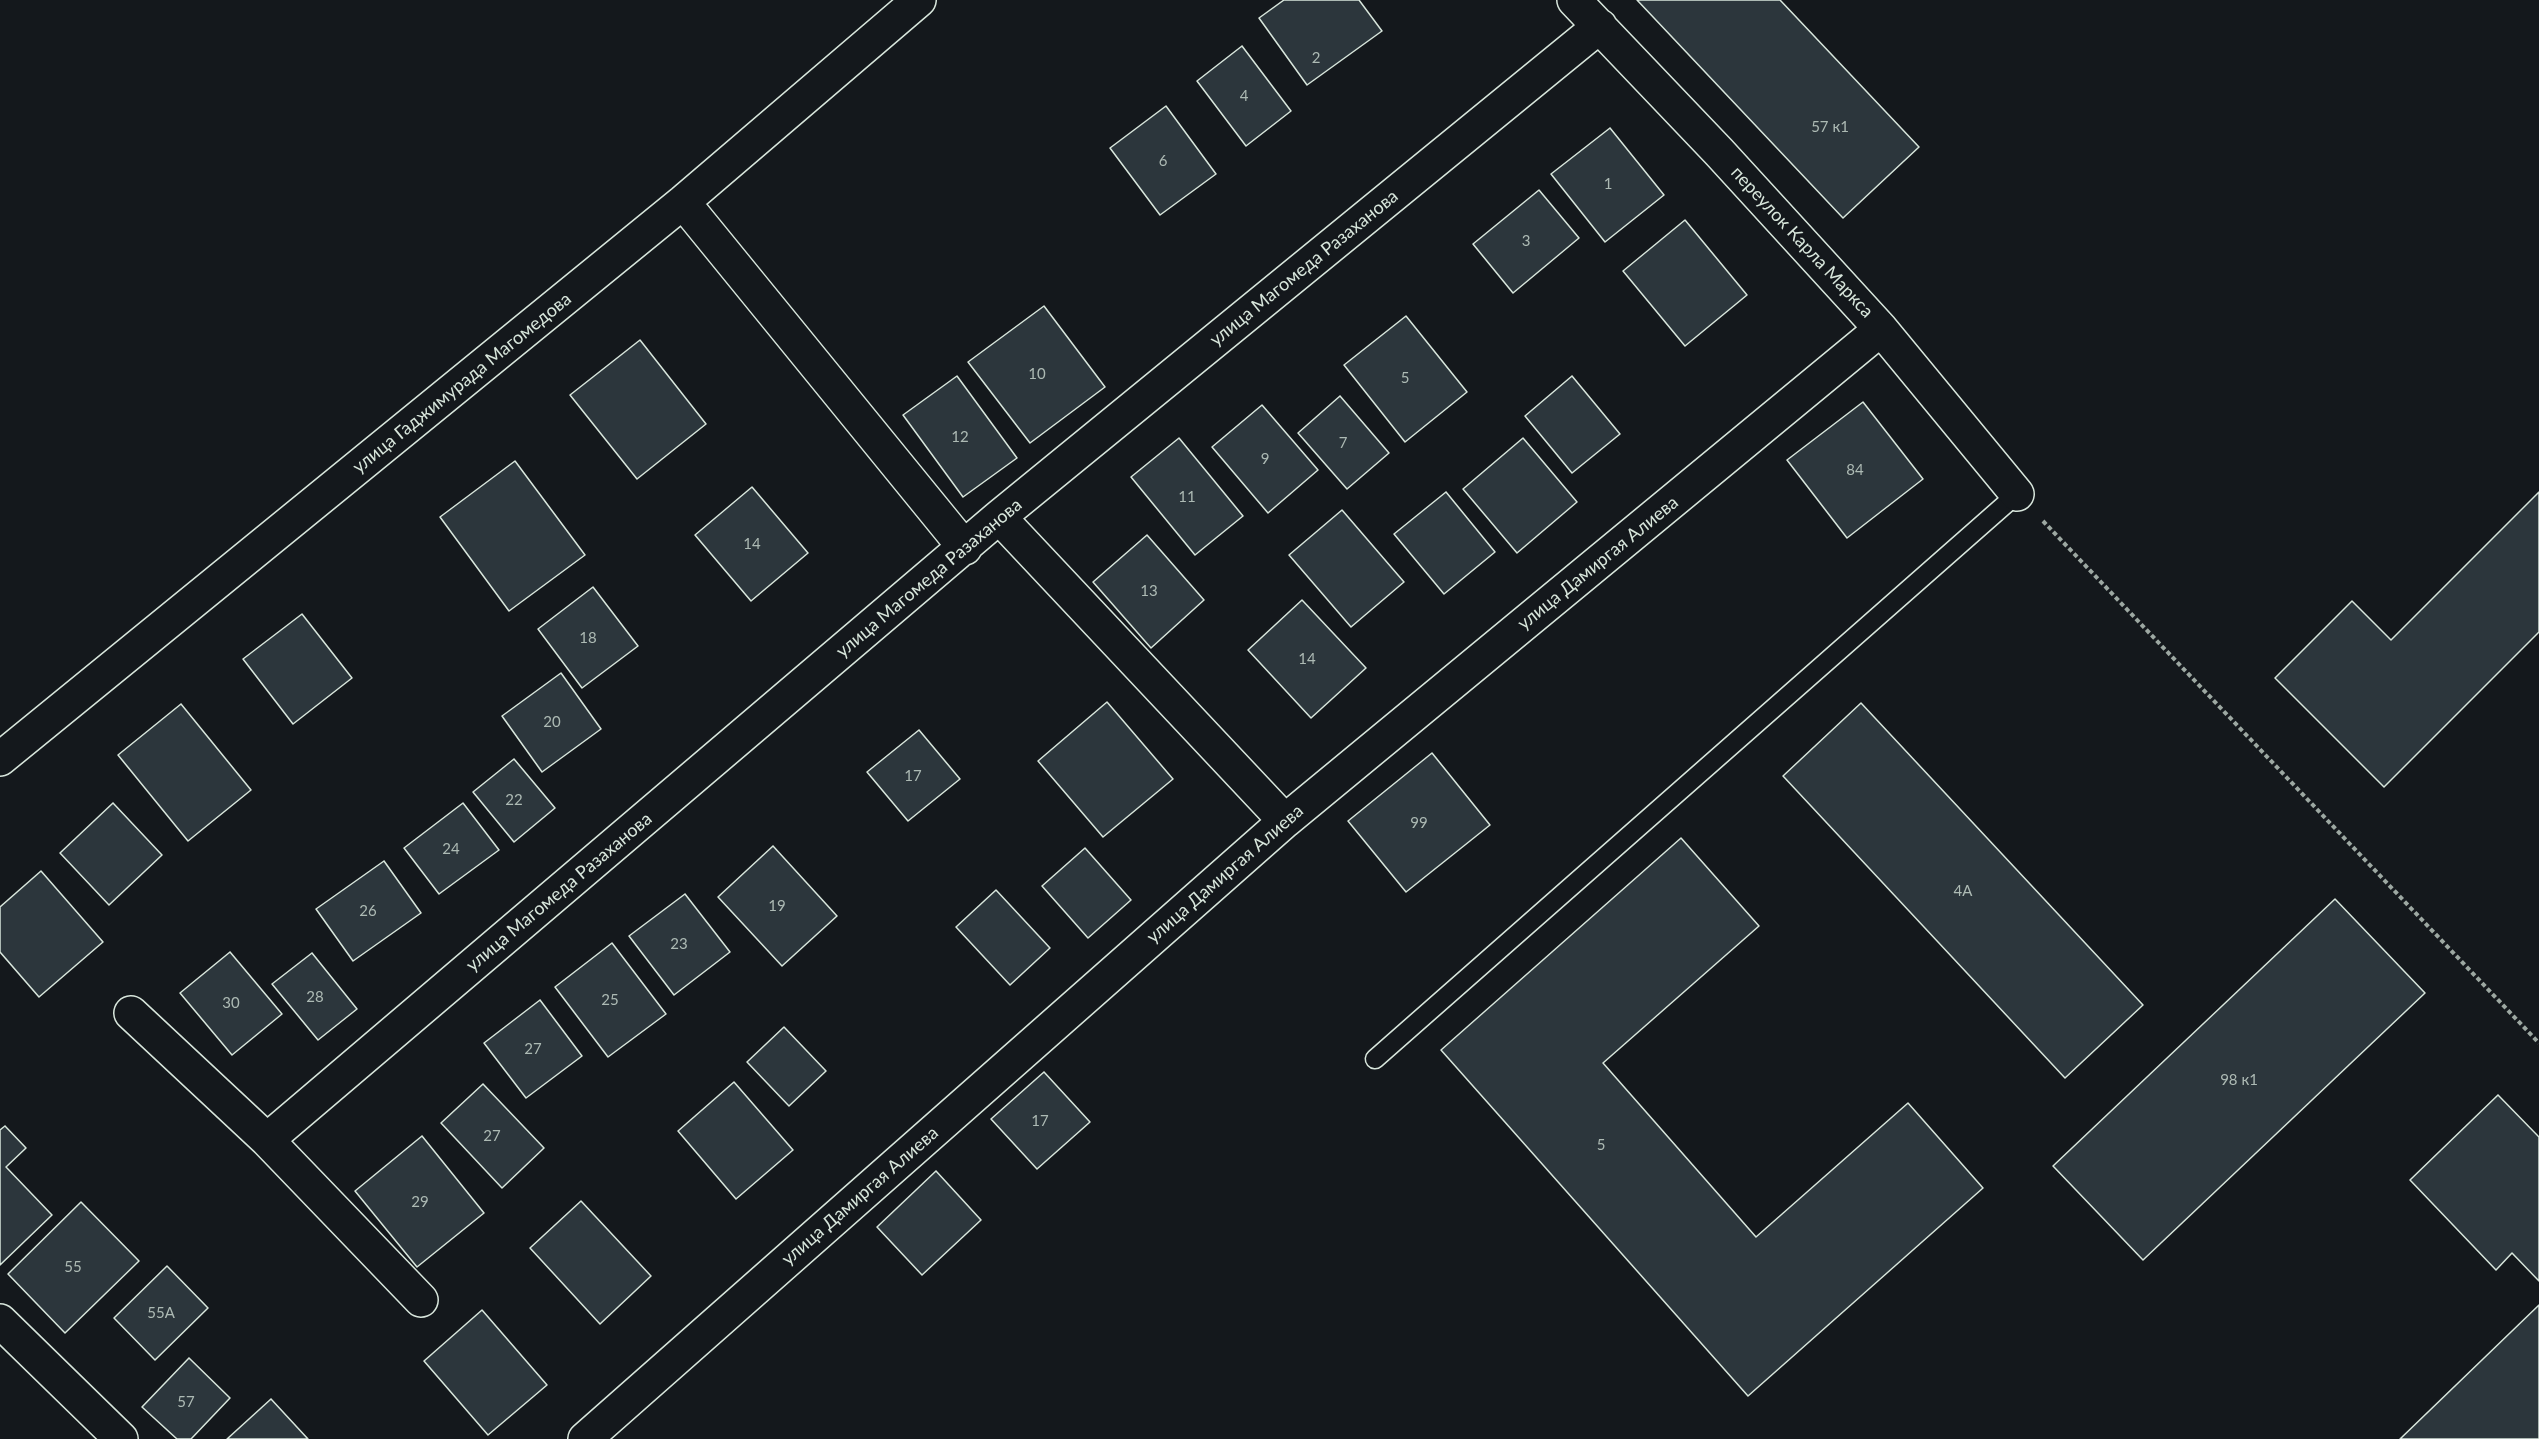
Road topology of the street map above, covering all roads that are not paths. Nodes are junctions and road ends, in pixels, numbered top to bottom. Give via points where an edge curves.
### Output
1 (919, 0) edge
2 (1575, 0) edge
3 (1600, 26) junction
4 (683, 202) junction
5 (1881, 329) junction
6 (2017, 494) joint
7 (999, 517) junction
8 (965, 548) junction
9 (0, 759) edge
10 (1285, 821) junction
11 (131, 1013) dead end
12 (1375, 1059) dead end
13 (267, 1140) junction
14 (421, 1300) dead end
15 (0, 1321) edge
16 (121, 1439) edge
17 (585, 1439) edge

1 - 4 street, улица Гаджимурада Магомедова
2 - 3 street, переулок Карла Маркса
3 - 5 street, переулок Карла Маркса
3 - 7 street, улица Магомеда Разаханова
4 - 8 street
4 - 9 street, улица Гаджимурада Магомедова
5 - 6 street, переулок Карла Маркса
5 - 10 street, улица Дамиргая Алиева
6 - 12 lane
7 - 8 street, улица Магомеда Разаханова
7 - 10 street
8 - 13 street, улица Магомеда Разаханова
10 - 17 street, улица Дамиргая Алиева
11 - 13 street
13 - 14 street
15 - 16 street

